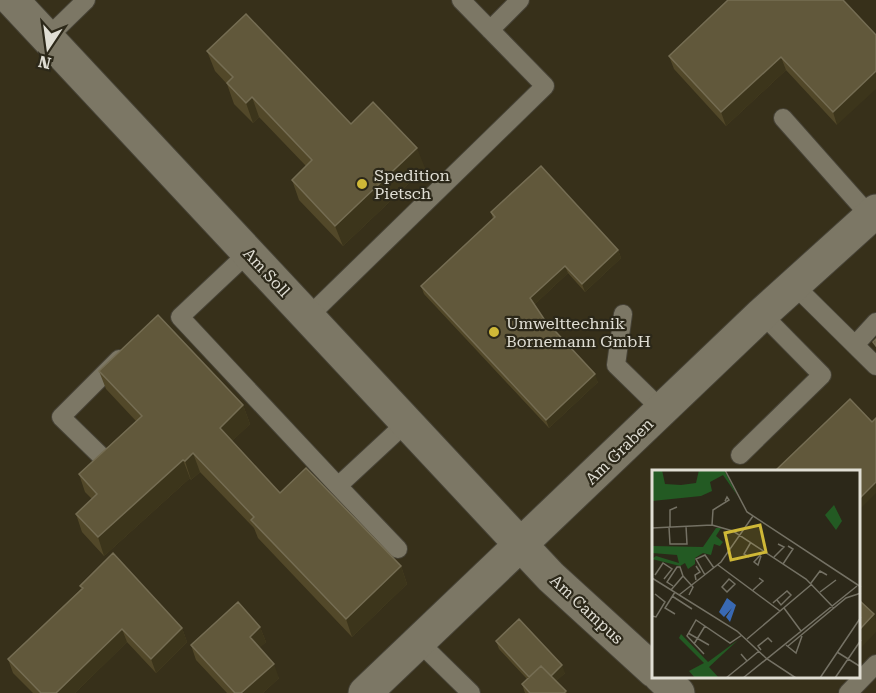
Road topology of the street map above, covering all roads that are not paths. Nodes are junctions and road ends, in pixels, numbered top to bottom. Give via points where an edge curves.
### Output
1 (12, 0) edge
2 (86, 0) edge
3 (461, 0) edge
4 (520, 0) edge
5 (490, 30) junction
6 (48, 37) junction
7 (783, 118) dead end
8 (873, 213) edge
9 (248, 253) junction
10 (794, 285) junction
11 (623, 314) dead end
12 (762, 314) junction
13 (180, 317) junction
14 (308, 317) junction
15 (159, 320) edge
16 (876, 322) edge
17 (134, 344) edge
18 (855, 345) junction
19 (876, 366) edge
20 (662, 411) junction
21 (407, 422) junction
22 (740, 455) dead end
23 (102, 457) edge
24 (338, 486) junction
25 (521, 545) junction
26 (398, 549) dead end
27 (419, 642) junction
28 (876, 664) edge
29 (652, 669) edge
30 (662, 678) edge
31 (365, 693) edge
32 (471, 693) edge
33 (678, 693) edge
34 (848, 693) edge

1 - 6 street, Am Soll
2 - 6 lane
3 - 5 lane
4 - 5 lane
5 - 14 lane via 545,86
6 - 9 street, Am Soll
7 - 8 lane
8 - 10 street, Am Graben
9 - 13 lane
9 - 14 street, Am Soll
10 - 12 street, Am Graben
10 - 18 lane
11 - 20 lane via 616,365
12 - 20 street, Am Graben
12 - 22 lane via 822,375
13 - 15 lane
13 - 24 lane
14 - 21 street, Am Soll
16 - 18 lane
17 - 23 lane via 61,417
18 - 19 lane
20 - 25 street, Am Graben
21 - 24 lane
21 - 25 street, Am Soll
24 - 26 lane
25 - 27 street, Am Graben
25 - 29 street, Am Campus
27 - 31 street, Am Graben
27 - 32 lane
28 - 34 lane
30 - 33 street

